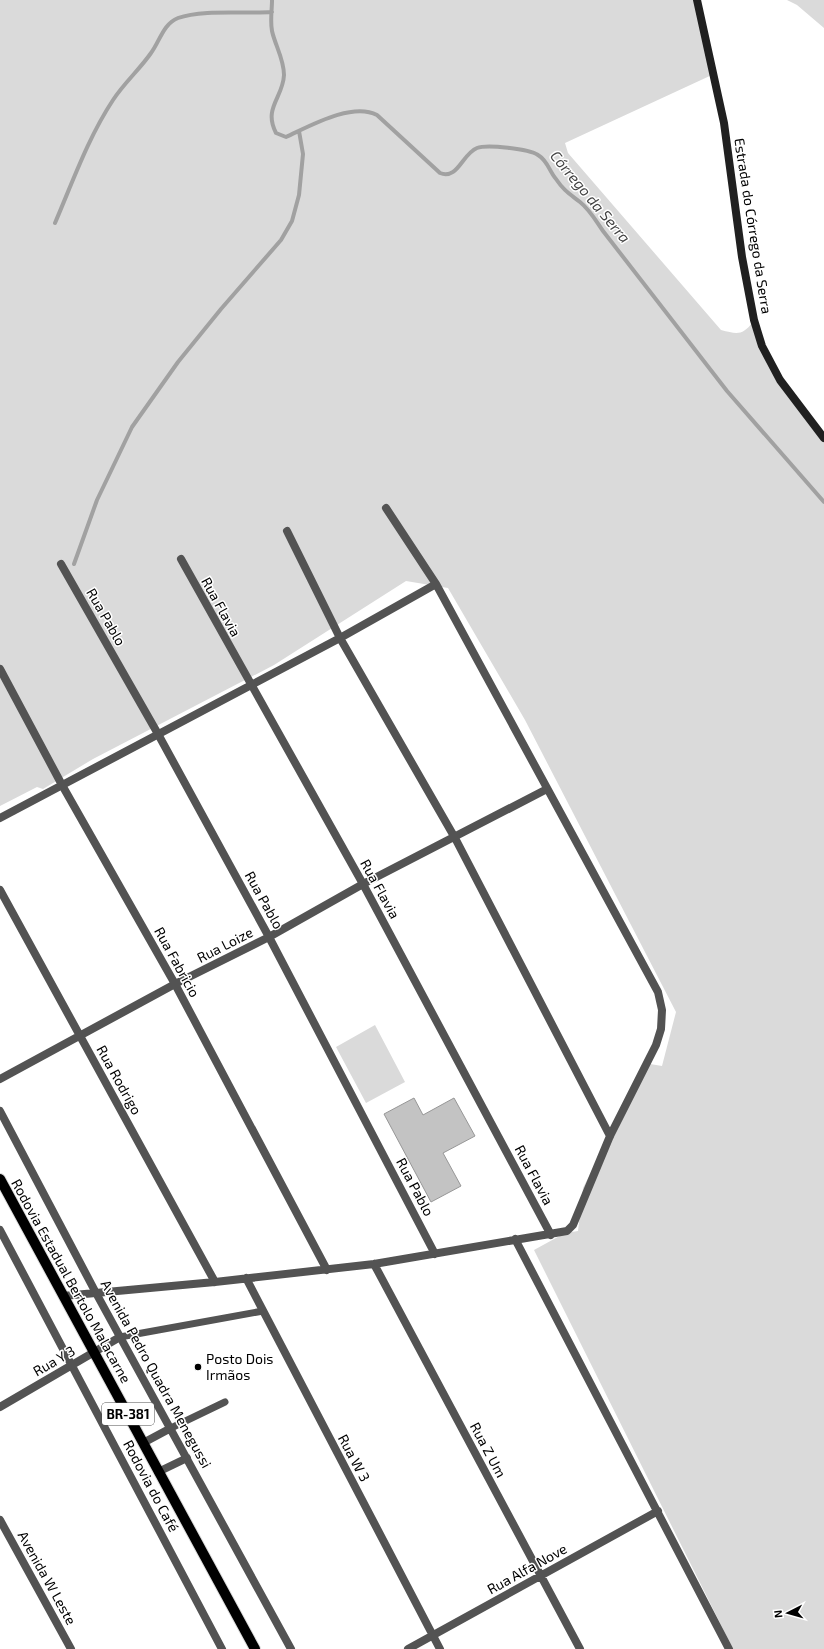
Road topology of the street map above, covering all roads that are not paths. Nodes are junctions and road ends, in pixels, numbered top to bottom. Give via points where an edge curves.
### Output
1 (697, 0) edge
2 (824, 438) edge
3 (386, 508) dead end
4 (287, 531) dead end
5 (181, 559) dead end
6 (61, 564) dead end
7 (436, 584) junction
8 (340, 638) junction
9 (0, 669) edge
10 (250, 686) junction
11 (158, 734) junction
12 (62, 785) junction
13 (547, 790) junction
14 (0, 818) edge
15 (455, 838) junction
16 (363, 884) junction
17 (0, 890) edge
18 (270, 937) junction
19 (175, 984) junction
20 (80, 1036) junction
21 (0, 1079) edge
22 (0, 1111) edge
23 (610, 1136) junction
24 (0, 1179) edge
25 (0, 1230) edge
26 (551, 1235) junction
27 (516, 1239) junction
28 (435, 1254) junction
29 (374, 1264) junction
30 (327, 1270) junction
31 (246, 1278) junction
32 (215, 1282) junction
33 (96, 1293) junction
34 (63, 1296) junction
35 (263, 1311) junction
36 (120, 1337) junction
37 (94, 1353) junction
38 (72, 1365) junction
39 (225, 1402) dead end
40 (0, 1407) edge
41 (171, 1428) junction
42 (143, 1443) junction
43 (187, 1458) junction
44 (158, 1472) junction
45 (658, 1511) junction
46 (0, 1520) edge
47 (540, 1576) junction
48 (433, 1636) junction
49 (71, 1649) edge
50 (222, 1649) edge
51 (255, 1649) edge
52 (291, 1649) edge
53 (408, 1649) edge
54 (440, 1649) edge
55 (580, 1649) edge
56 (729, 1649) edge

1 - 2 street, Estrada do Córrego da Serra via 724,123 742,257 754,320 762,346 780,380
3 - 7 street
4 - 8 street
5 - 10 street, Rua Flavia
6 - 11 street, Rua Pablo
7 - 8 street
7 - 13 street
8 - 10 street
8 - 15 street
9 - 12 street, Rua Fabricio
10 - 11 street
10 - 16 street, Rua Flavia
11 - 12 street
11 - 18 street, Rua Pablo
12 - 14 street
12 - 19 street, Rua Fabricio
13 - 15 street, Rua Loize
13 - 23 street via 658,992 662,1010 661,1028 656,1045
15 - 16 street, Rua Loize
15 - 23 street
16 - 18 street, Rua Loize
16 - 26 street, Rua Flavia
17 - 20 street, Rua Rodrigo
18 - 19 street, Rua Loize
18 - 28 street, Rua Pablo
19 - 20 street, Rua Loize
19 - 30 street, Rua Fabricio
20 - 21 street, Rua Loize
20 - 32 street, Rua Rodrigo
22 - 33 street, Avenida Pedro Quadra Menegussi
23 - 26 street via 573,1225 567,1231
24 - 34 main road, Rodovia Estadual Bertolo Malacarne / BR-381
25 - 38 street, Rodovia do Café
26 - 27 street
27 - 28 street
27 - 45 street
28 - 29 street
29 - 30 street
29 - 47 street, Rua Z Um
30 - 31 street
31 - 32 street
31 - 35 street, Rua W 3
32 - 33 street
33 - 34 street
33 - 36 street, Avenida Pedro Quadra Menegussi
34 - 37 main road, Rodovia Estadual Bertolo Malacarne / BR-381
35 - 36 lane
35 - 48 street, Rua W 3
36 - 37 street, Rua Y 3
36 - 41 street, Avenida Pedro Quadra Menegussi
37 - 38 street, Rua Y 3
37 - 42 main road, Rodovia Estadual Bertolo Malacarne / BR-381
38 - 40 street, Rua Y 3
38 - 50 street, Rodovia do Café
39 - 41 lane
41 - 42 street
41 - 43 street, Avenida Pedro Quadra Menegussi
42 - 44 main road, Rodovia Estadual Bertolo Malacarne / BR-381
43 - 44 street
43 - 52 street, Avenida Pedro Quadra Menegussi
44 - 51 main road, Rodovia Estadual Bertolo Malacarne / BR-381
45 - 47 street, Rua Alfa Nove
45 - 56 street
46 - 49 street, Avenida W Leste
47 - 48 street, Rua Alfa Nove
47 - 55 street, Rua Z Um
48 - 53 street, Rua Alfa Nove
48 - 54 street, Rua W 3

